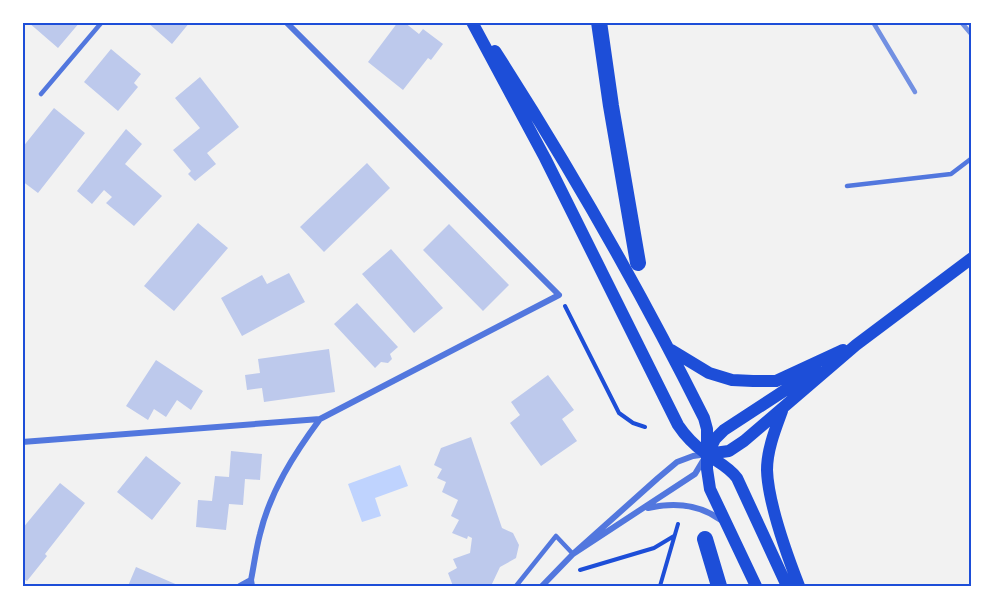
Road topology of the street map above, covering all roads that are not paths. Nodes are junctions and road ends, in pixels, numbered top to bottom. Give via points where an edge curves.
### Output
1 (102, 22) edge
2 (286, 22) edge
3 (472, 22) edge
4 (477, 22) edge
5 (598, 22) edge
6 (41, 94) dead end
7 (972, 159) edge
8 (847, 186) dead end
9 (972, 258) edge
10 (638, 263) dead end
11 (856, 345) junction
12 (668, 348) junction
13 (783, 408) junction
14 (320, 419) junction
15 (22, 442) edge
16 (707, 454) junction
17 (645, 508) junction
18 (728, 524) junction
19 (705, 539) dead end
20 (573, 554) junction
21 (252, 583) edge
22 (240, 586) edge
23 (516, 586) edge
24 (542, 586) edge
25 (719, 586) edge
26 (756, 586) edge
27 (787, 586) edge
28 (799, 586) edge

1 - 6 lane
2 - 14 street via 559,295
3 - 16 main road via 678,425 687,439
4 - 12 main road via 565,166
5 - 10 highway
7 - 8 lane via 951,174
9 - 11 main road
11 - 12 main road via 776,381 732,380 709,373
11 - 13 main road
11 - 16 main road via 724,430
12 - 16 main road via 704,418
13 - 16 main road via 744,441 729,450
13 - 28 main road via 767,470 776,516
14 - 15 street
14 - 21 street via 290,464 270,504 260,533
16 - 17 street via 695,474
16 - 18 main road via 707,480
16 - 20 street via 677,462
16 - 27 main road via 737,478
17 - 18 street via 686,505
17 - 20 street
18 - 26 main road
19 - 25 highway
20 - 23 lane via 556,536
20 - 24 street
21 - 22 street

